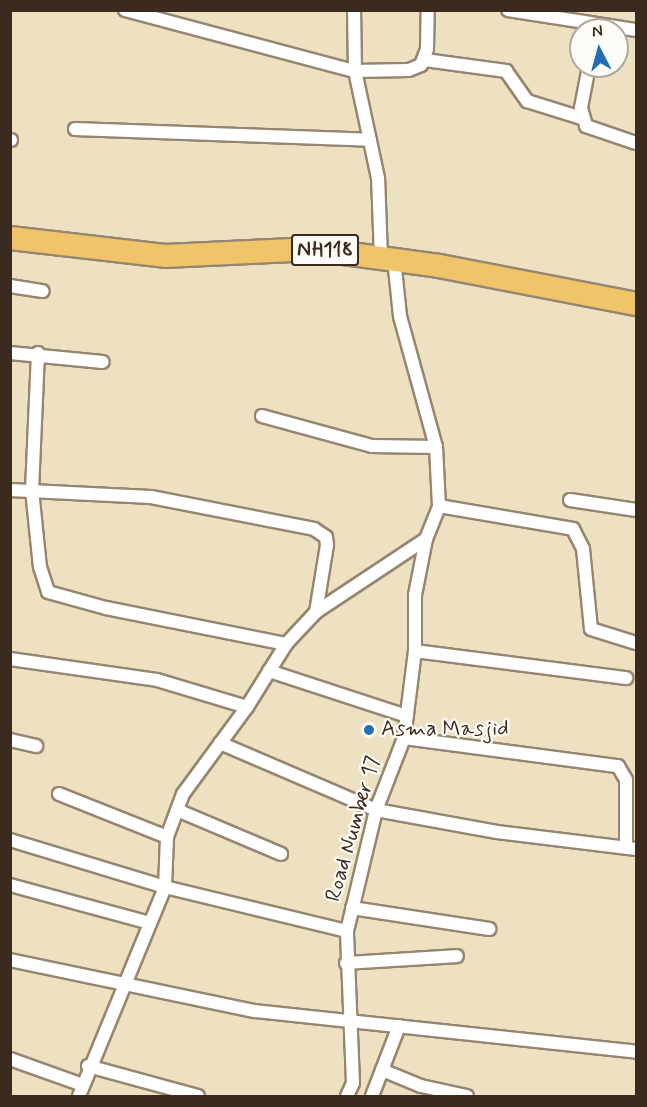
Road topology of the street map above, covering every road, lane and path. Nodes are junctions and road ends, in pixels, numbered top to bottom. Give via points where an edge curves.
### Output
1 (125, 10) edge
2 (354, 10) edge
3 (428, 10) edge
4 (508, 10) edge
5 (573, 18) edge
6 (425, 60) junction
7 (355, 71) junction
8 (587, 78) edge
9 (582, 118) junction
10 (75, 129) dead end
11 (370, 140) junction
12 (636, 143) edge
13 (10, 238) edge
14 (10, 247) edge
15 (390, 261) junction
16 (10, 286) edge
17 (43, 291) dead end
18 (636, 304) edge
19 (636, 312) edge
20 (10, 353) edge
21 (38, 353) junction
22 (103, 362) dead end
23 (262, 416) dead end
24 (436, 447) junction
25 (10, 490) edge
26 (32, 490) junction
27 (570, 500) dead end
28 (439, 506) junction
29 (636, 510) edge
30 (426, 539) junction
31 (316, 612) junction
32 (636, 643) edge
33 (286, 644) junction
34 (415, 651) junction
35 (10, 659) edge
36 (269, 671) junction
37 (626, 678) dead end
38 (247, 706) junction
39 (407, 716) junction
40 (404, 738) junction
41 (10, 740) edge
42 (220, 743) junction
43 (36, 746) dead end
44 (59, 794) dead end
45 (177, 810) junction
46 (376, 810) junction
47 (167, 837) junction
48 (10, 840) edge
49 (631, 849) edge
50 (282, 854) dead end
51 (10, 885) edge
52 (165, 887) junction
53 (352, 908) junction
54 (150, 923) junction
55 (489, 929) dead end
56 (347, 931) junction
57 (457, 956) dead end
58 (10, 960) edge
59 (346, 963) junction
60 (126, 982) junction
61 (349, 1020) junction
62 (399, 1026) junction
63 (636, 1052) edge
64 (10, 1059) edge
65 (88, 1066) junction
66 (382, 1070) junction
67 (81, 1091) edge
68 (198, 1096) edge
69 (347, 1096) edge
70 (372, 1096) edge
71 (466, 1096) edge

1 - 7 street
2 - 7 street, Road Number 17
3 - 6 street
4 - 5 street
6 - 7 street via 409,70
6 - 9 street via 506,71 527,101
7 - 11 street, Road Number 17
8 - 9 street
9 - 12 street via 593,130
10 - 11 street
11 - 15 street, Road Number 17
13 - 15 highway, NH118 via 165,256 287,248
14 - 15 highway, NH118 via 184,266 273,257
15 - 18 highway, NH118
15 - 19 highway, NH118
15 - 24 street, Road Number 17 via 400,316
16 - 17 street
20 - 21 street
21 - 22 street
21 - 26 street
23 - 24 street via 372,446
24 - 28 street, Road Number 17
25 - 26 street
26 - 31 street via 151,497 314,529 326,537 327,545
26 - 33 street via 40,567 48,592 106,608
27 - 29 street
28 - 30 street, Road Number 17
28 - 32 street via 573,530 583,549 591,629
30 - 31 street
30 - 34 street, Road Number 17 via 415,595
31 - 33 street
33 - 36 street
34 - 37 street
34 - 39 street, Road Number 17
35 - 38 street via 157,680
36 - 38 street
36 - 39 street
38 - 42 street
39 - 40 street, Road Number 17
40 - 46 street, Road Number 17
40 - 49 street via 618,766 626,780
41 - 43 street
42 - 45 street via 183,795
42 - 46 street via 310,785
44 - 47 street
45 - 47 street
45 - 50 street
46 - 49 street
46 - 53 street, Road Number 17
47 - 52 street
48 - 52 street
51 - 54 street
52 - 54 street
52 - 56 street
53 - 55 street
53 - 56 street, Road Number 17
54 - 60 street
56 - 59 street, Road Number 17
57 - 59 street
58 - 60 street
59 - 61 street, Road Number 17
60 - 61 street via 255,1011
60 - 65 street
61 - 62 street
61 - 69 street, Road Number 17 via 353,1083
62 - 63 street
62 - 66 street
64 - 67 street
65 - 67 street
65 - 68 street
66 - 70 street
66 - 71 street via 421,1086

